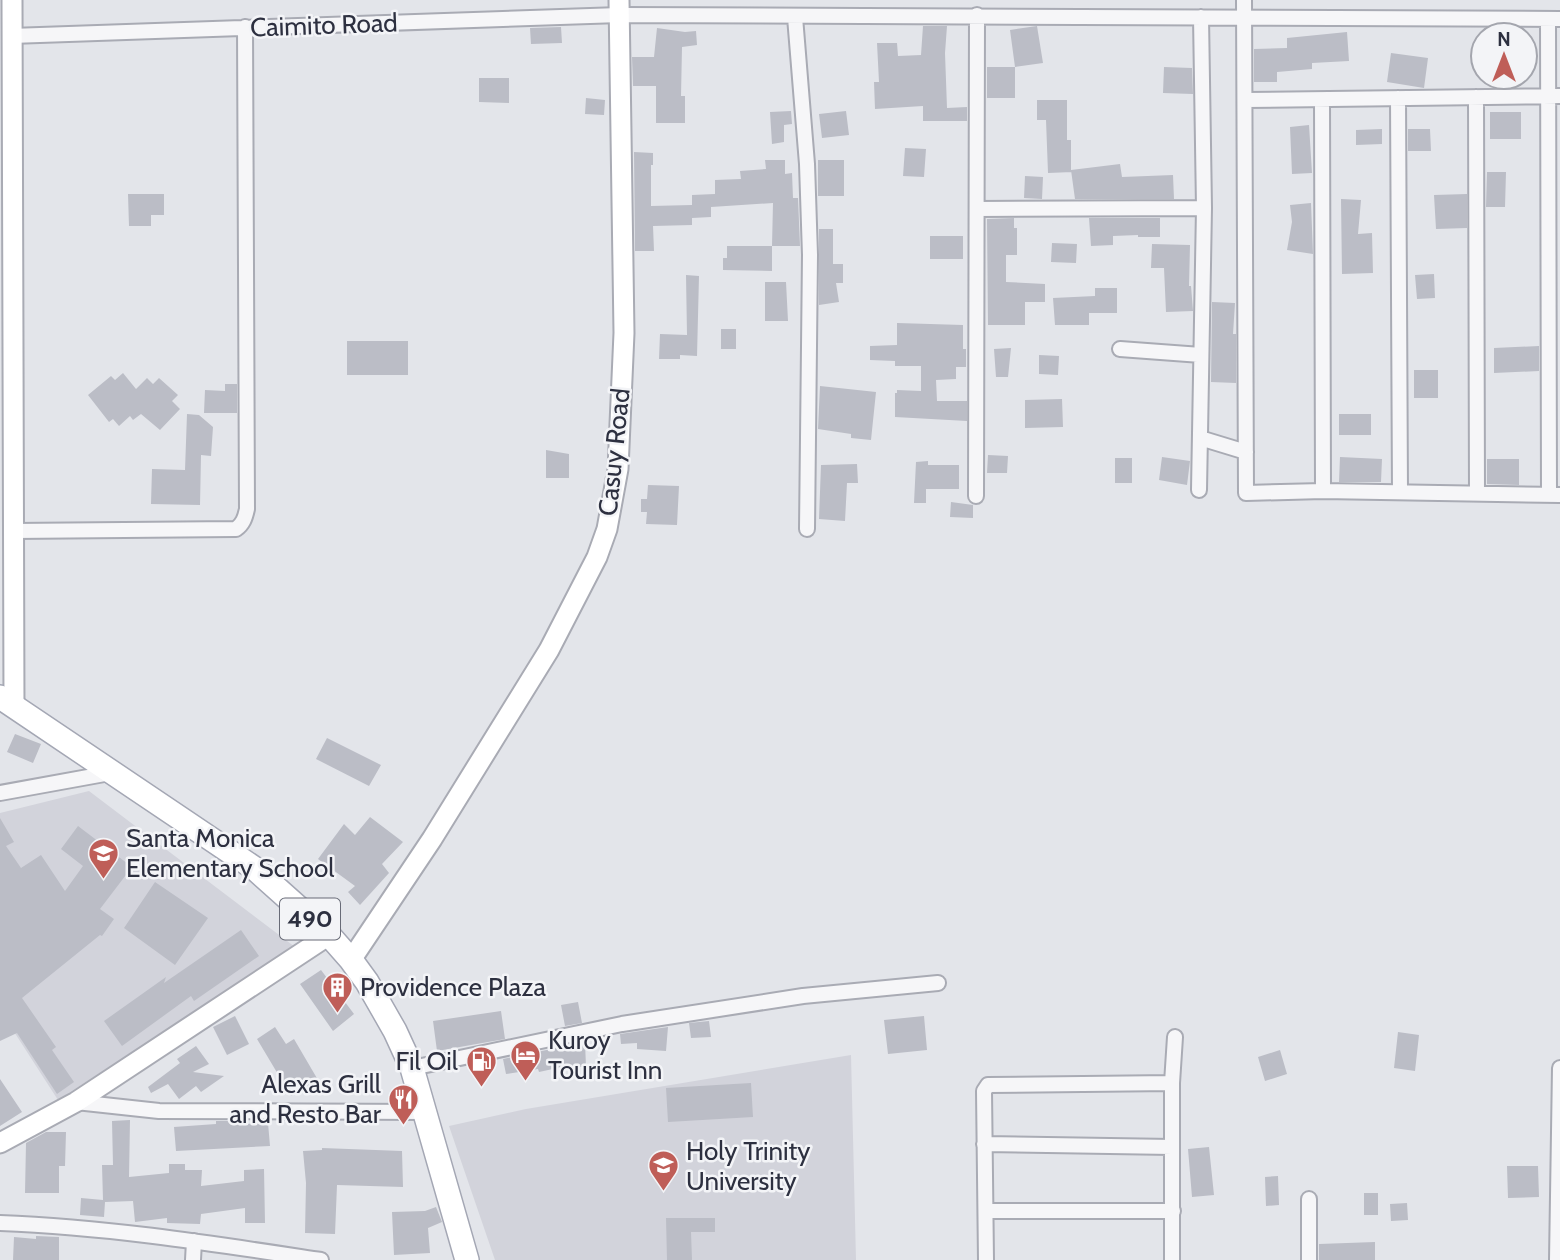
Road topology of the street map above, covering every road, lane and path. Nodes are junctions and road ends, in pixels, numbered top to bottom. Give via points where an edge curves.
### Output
1 (12, 0) edge
2 (1244, 0) edge
3 (620, 7) edge
4 (977, 15) junction
5 (795, 17) junction
6 (1201, 17) junction
7 (1244, 18) junction
8 (1554, 19) edge
9 (245, 27) junction
10 (11, 36) junction
11 (1555, 96) edge
12 (1476, 97) junction
13 (1398, 98) junction
14 (1246, 100) junction
15 (1322, 100) junction
16 (1204, 208) junction
17 (977, 209) junction
18 (1120, 349) dead end
19 (1201, 355) junction
20 (1200, 438) junction
21 (1245, 452) junction
22 (1199, 491) dead end
23 (1323, 491) junction
24 (1400, 492) junction
25 (1477, 493) junction
26 (1554, 495) edge
27 (976, 496) dead end
28 (807, 528) dead end
29 (13, 531) junction
30 (7, 702) edge
31 (110, 773) junction
32 (0, 793) edge
33 (329, 935) junction
34 (351, 960) junction
35 (938, 984) dead end
36 (1175, 1037) dead end
37 (412, 1068) junction
38 (1560, 1068) edge
39 (1172, 1083) junction
40 (76, 1102) junction
41 (426, 1112) junction
42 (0, 1143) edge
43 (984, 1144) junction
44 (1172, 1147) junction
45 (1309, 1199) dead end
46 (986, 1211) junction
47 (1173, 1211) junction
48 (0, 1223) edge
49 (194, 1241) junction
50 (193, 1260) edge
51 (321, 1260) edge
52 (467, 1260) edge
53 (986, 1260) edge
54 (1172, 1260) edge
55 (1309, 1260) edge
56 (1558, 1260) edge

1 - 10 street
2 - 7 street
3 - 5 street, Caimito Road
3 - 9 street, Caimito Road
3 - 34 street, Casuy Road via 624,333 618,469 607,529 549,650
4 - 5 street, Caimito Road
4 - 6 street, Caimito Road
4 - 17 street
5 - 28 street via 810,255
6 - 7 street, Caimito Road
6 - 16 street
7 - 8 street, Caimito Road
7 - 14 street
8 - 11 street
9 - 10 street, Caimito Road
9 - 29 street via 247,496 242,525
10 - 29 street
11 - 12 street
11 - 26 street
12 - 13 street
12 - 25 street
13 - 15 street
13 - 24 street
14 - 15 street
14 - 21 street
15 - 23 street
16 - 17 street
16 - 19 street
17 - 27 street
18 - 19 street
19 - 20 street
20 - 21 street
20 - 22 street
21 - 23 street via 1245,493
23 - 24 street
24 - 25 street
25 - 26 street
29 - 30 street
30 - 31 main road, 490
31 - 32 street
31 - 33 main road, 490 via 254,869
33 - 34 main road, 490
33 - 40 street
34 - 37 main road, 490 via 396,1031
35 - 37 street via 803,996 622,1024
36 - 39 street
37 - 41 main road, 490
38 - 56 street
39 - 43 street via 991,1084 984,1091
39 - 44 street
40 - 41 street via 159,1111
40 - 42 street
41 - 52 main road, 490
43 - 44 street
43 - 46 street
44 - 47 street
45 - 55 street
46 - 47 street
46 - 53 street
47 - 54 street
48 - 49 street
49 - 50 street
49 - 51 street

